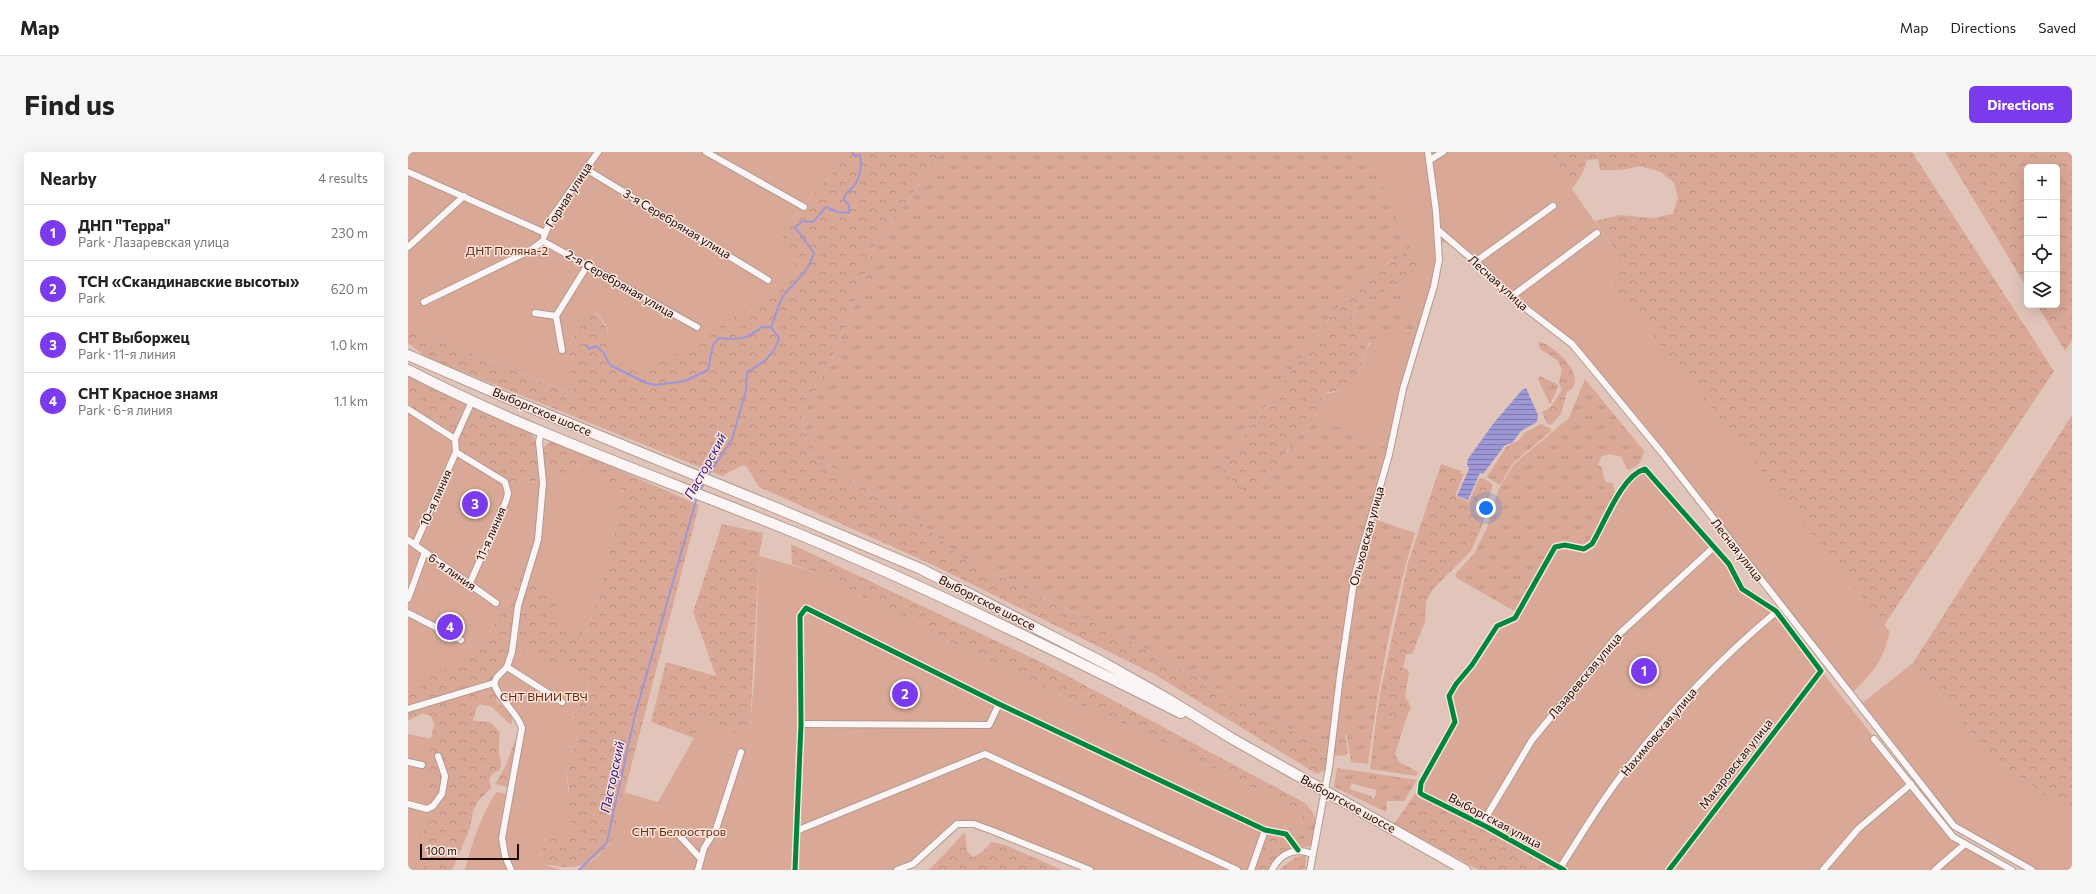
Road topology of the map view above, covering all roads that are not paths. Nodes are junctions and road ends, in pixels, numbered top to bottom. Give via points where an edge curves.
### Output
1 (596, 152) edge
2 (706, 152) edge
3 (1428, 152) edge
4 (1442, 152) edge
5 (1430, 160) junction
6 (586, 169) junction
7 (408, 172) edge
8 (464, 196) junction
9 (1553, 206) dead end
10 (804, 207) dead end
11 (1438, 230) junction
12 (544, 233) junction
13 (1597, 233) dead end
14 (543, 240) junction
15 (408, 247) edge
16 (1475, 262) junction
17 (587, 266) junction
18 (768, 280) dead end
19 (1511, 297) junction
20 (424, 302) dead end
21 (535, 314) dead end
22 (556, 316) junction
23 (697, 328) dead end
24 (562, 350) dead end
25 (408, 355) edge
26 (408, 370) edge
27 (472, 401) junction
28 (408, 409) edge
29 (542, 431) junction
30 (455, 439) junction
31 (456, 452) junction
32 (408, 540) edge
33 (415, 545) junction
34 (1714, 547) junction
35 (425, 552) junction
36 (470, 583) junction
37 (408, 599) edge
38 (496, 604) dead end
39 (1776, 612) junction
40 (408, 614) edge
41 (461, 640) dead end
42 (507, 667) junction
43 (494, 683) junction
44 (562, 702) dead end
45 (999, 704) junction
46 (408, 709) edge
47 (801, 724) junction
48 (1231, 738) junction
49 (1874, 738) dead end
50 (741, 752) dead end
51 (438, 756) dead end
52 (408, 762) edge
53 (422, 765) dead end
54 (1911, 784) junction
55 (1325, 791) junction
56 (408, 804) edge
57 (1482, 824) junction
58 (1265, 830) junction
59 (796, 832) junction
60 (677, 833) dead end
61 (1965, 844) junction
62 (1298, 850) junction
63 (1312, 854) junction
64 (701, 859) junction
65 (2002, 868) edge
66 (1562, 869) edge
67 (511, 870) edge
68 (698, 870) edge
69 (795, 870) edge
70 (897, 870) edge
71 (1090, 870) edge
72 (1237, 870) edge
73 (1251, 870) edge
74 (1272, 870) edge
75 (1310, 870) edge
76 (1465, 870) edge
77 (1668, 870) edge
78 (1823, 870) edge
79 (1935, 870) edge
80 (2012, 870) edge
81 (2032, 870) edge

1 - 6 street, Горная улица
2 - 10 street
3 - 5 street, Ольховская улица
4 - 5 street
5 - 11 street, Ольховская улица
6 - 12 street, Горная улица via 552,217
6 - 18 street, 3-я Серебряная улица
7 - 8 street
8 - 12 street
8 - 15 street
9 - 16 street
11 - 16 street, Лесная улица
11 - 55 street, Ольховская улица via 1439,260 1434,286 1413,353 1389,455 1355,574
12 - 14 street, Горная улица
13 - 19 street
14 - 17 street, 2-я Серебряная улица
14 - 20 street via 531,250
16 - 19 street, Лесная улица
17 - 22 street
17 - 23 street, 2-я Серебряная улица
19 - 81 street, Лесная улица via 1572,344 1663,454 1954,826
21 - 22 street
22 - 24 street
25 - 48 main road, Выборгское шоссе via 921,570 1166,698
26 - 27 main road, Выборгское шоссе
27 - 29 main road, Выборгское шоссе
27 - 30 street
28 - 30 street
29 - 42 street via 539,442 543,483 540,525 524,582 514,646
29 - 48 main road, Выборгское шоссе via 913,583
30 - 31 street
31 - 33 street, 10-я линия
31 - 36 street, 11-я линия via 505,482 508,493
32 - 33 street, 6-я линия
33 - 35 street, 6-я линия
34 - 39 street via 1729,564 1742,589
34 - 57 street, Лазаревская улица via 1618,635 1532,740
34 - 57 street, Выборгская улица via 1645,468 1636,472 1625,483 1592,544 1584,549 1565,545 1555,547 1515,618 1497,626 1449,696 1454,722 1421,784 1420,793
35 - 36 street, 6-я линия
35 - 37 street
36 - 38 street, 6-я линия
39 - 66 street, Нахимовская улица via 1747,637 1656,731 1615,784
39 - 77 street, Макаровская улица via 1821,670
40 - 41 street
42 - 43 street
42 - 44 street
43 - 46 street
43 - 67 street via 499,696 519,719 522,728 502,838 504,856
45 - 47 street via 989,725
45 - 47 street via 806,608 800,616
45 - 58 street
47 - 59 street
48 - 55 main road, Выборгское шоссе
49 - 54 street
50 - 64 street via 716,829 704,848
51 - 56 street via 445,776 442,794 433,806 424,808
52 - 53 street
54 - 61 street via 1953,837
54 - 78 street via 1858,829
55 - 63 street, Ольховская улица
55 - 76 main road, Выборгское шоссе
57 - 66 street, Выборгская улица
58 - 62 street via 1286,834
58 - 73 street
59 - 69 street
59 - 72 street via 985,754
60 - 64 street
61 - 65 street
61 - 79 street
62 - 63 street
62 - 74 street via 1286,855
63 - 75 street, Ольховская улица
64 - 68 street
65 - 80 street
70 - 71 street via 913,864 956,824 964,823 993,831

